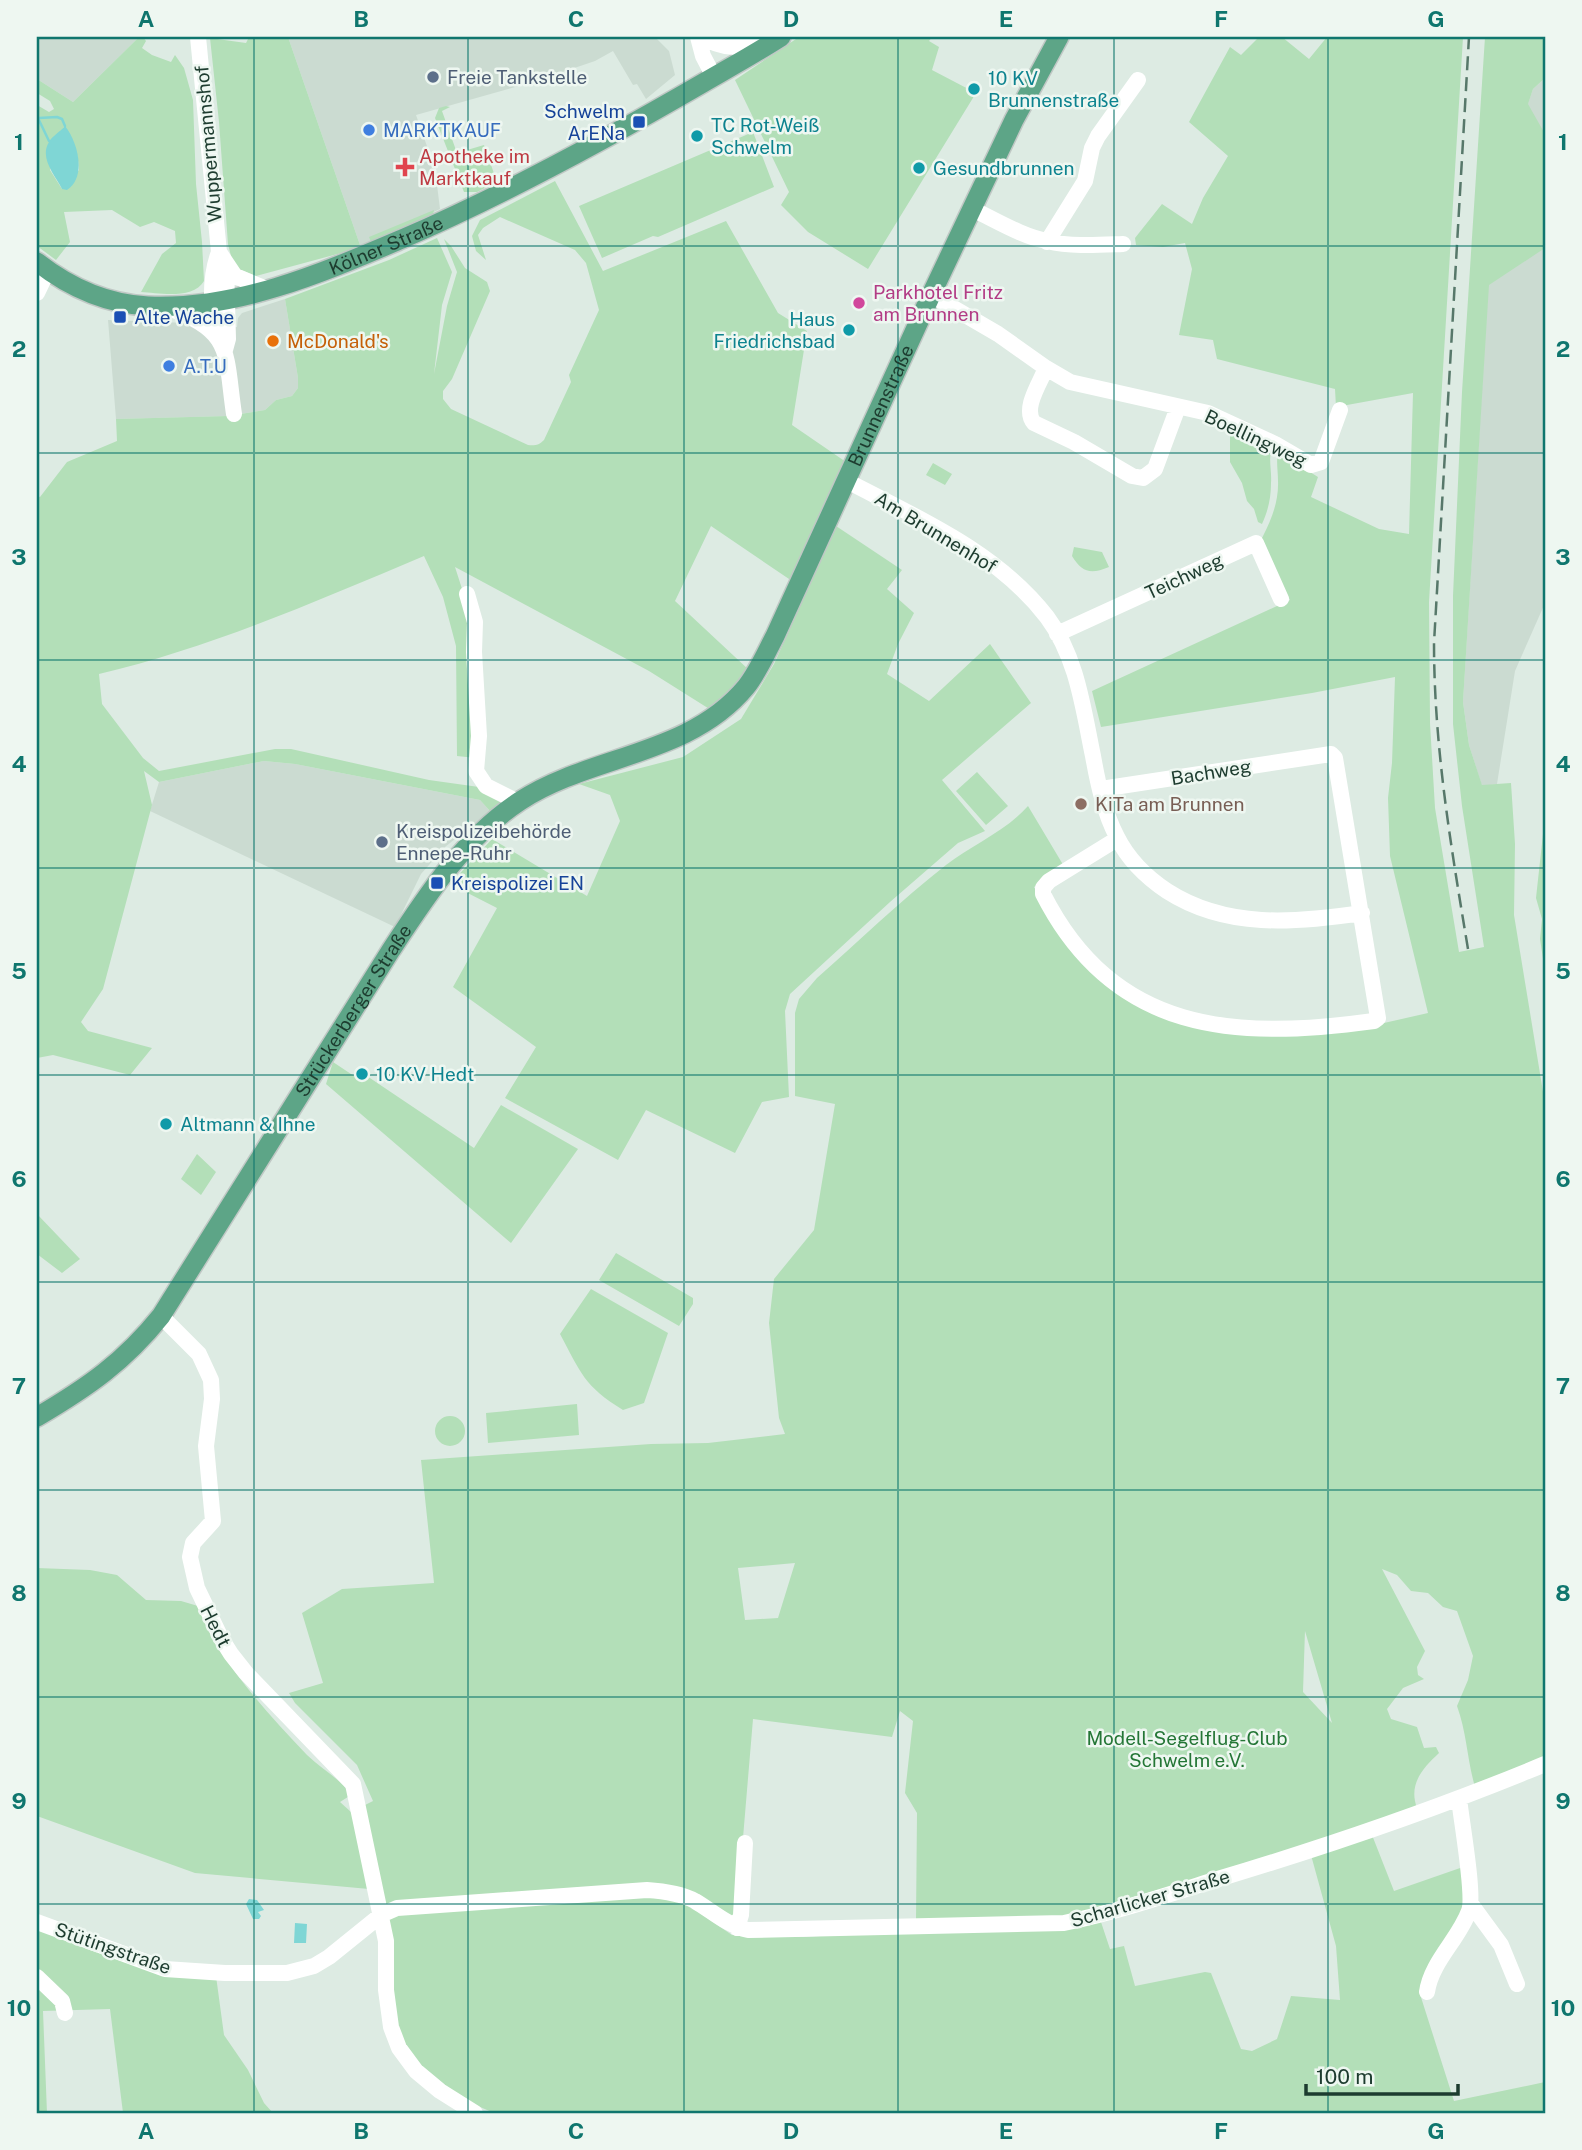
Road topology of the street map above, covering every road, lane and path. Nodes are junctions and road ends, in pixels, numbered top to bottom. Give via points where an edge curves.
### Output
1 (198, 37) edge
2 (1059, 37) edge
3 (703, 38) edge
4 (777, 39) edge
5 (714, 77) junction
6 (1138, 80) dead end
7 (972, 209) junction
8 (1048, 242) junction
9 (1124, 244) dead end
10 (222, 258) junction
11 (42, 266) edge
12 (269, 289) junction
13 (37, 293) edge
14 (931, 295) junction
15 (220, 301) junction
16 (163, 306) junction
17 (221, 343) junction
18 (1046, 368) junction
19 (1178, 407) junction
20 (1340, 410) dead end
21 (234, 414) dead end
22 (847, 481) junction
23 (467, 594) dead end
24 (1281, 598) dead end
25 (1057, 634) junction
26 (705, 723) joint
27 (1101, 789) junction
28 (518, 802) junction
29 (1117, 839) junction
30 (1362, 913) junction
31 (161, 1315) junction
32 (37, 1417) edge
33 (1545, 1764) edge
34 (1459, 1798) junction
35 (745, 1843) dead end
36 (1471, 1903) junction
37 (381, 1915) junction
38 (37, 1922) edge
39 (737, 1928) junction
40 (37, 1977) edge
41 (1517, 1984) dead end
42 (1427, 1992) dead end
43 (65, 2013) dead end
44 (475, 2113) edge

1 - 10 street, Wuppermannshof
2 - 7 main road, Brunnenstraße
3 - 4 street via 733,48
3 - 5 street via 718,56
4 - 5 main road, Kölner Straße
5 - 12 main road, Kölner Straße via 632,126 476,207
6 - 8 street via 1098,136 1085,181
7 - 8 street
7 - 14 main road, Brunnenstraße
8 - 9 street
10 - 12 street via 241,280
10 - 15 street, Wuppermannshof
11 - 13 street
11 - 16 main road, Kölner Straße via 102,298
12 - 15 main road, Kölner Straße
14 - 18 street, Boellingweg
14 - 22 main road, Brunnenstraße
15 - 16 main road, Kölner Straße
15 - 17 street, Wuppermannshof via 228,339
16 - 17 street via 201,321
17 - 21 street, Wuppermannshof
18 - 19 street, Boellingweg via 1070,382
18 - 19 street, Boellingweg via 1029,411 1030,420 1132,476 1143,478 1154,469
19 - 20 street, Boellingweg via 1229,422 1314,466 1321,462
22 - 25 street, Am Brunnenhof via 933,526 1003,572 1048,618
22 - 26 main road, Brunnenstraße via 749,684
23 - 28 street via 475,622 476,771 486,786
24 - 25 street, Teichweg via 1256,542
25 - 27 street, Am Brunnenhof via 1075,673
26 - 28 main road, Strückerberger Straße via 650,750 546,786
27 - 29 street, Am Brunnenhof
27 - 30 street, Bachweg via 1331,754
28 - 31 main road, Strückerberger Straße via 476,836 429,893
29 - 30 street, Am Brunnenhof via 1137,866 1161,887 1214,913 1285,920
29 - 30 street via 1049,881 1043,894 1063,931 1101,972 1147,1003 1192,1021 1284,1030 1374,1021 1378,1013
31 - 32 main road, Strückerberger Straße via 143,1338 89,1386
31 - 37 street, Hedt via 199,1354 211,1380 206,1446 213,1521 193,1542 190,1557 197,1588 231,1654 353,1784
33 - 34 street, Scharlicker Straße
34 - 36 street
34 - 39 street, Scharlicker Straße via 1298,1855 1064,1923
35 - 39 street
36 - 41 street via 1501,1945
36 - 42 street via 1429,1980
37 - 38 street, Stütingstraße via 329,1957 287,1973 165,1969
37 - 39 street, Stütingstraße via 397,1908 655,1891 693,1900
37 - 44 street via 388,2008 399,2048 416,2071
40 - 43 street via 62,2001

